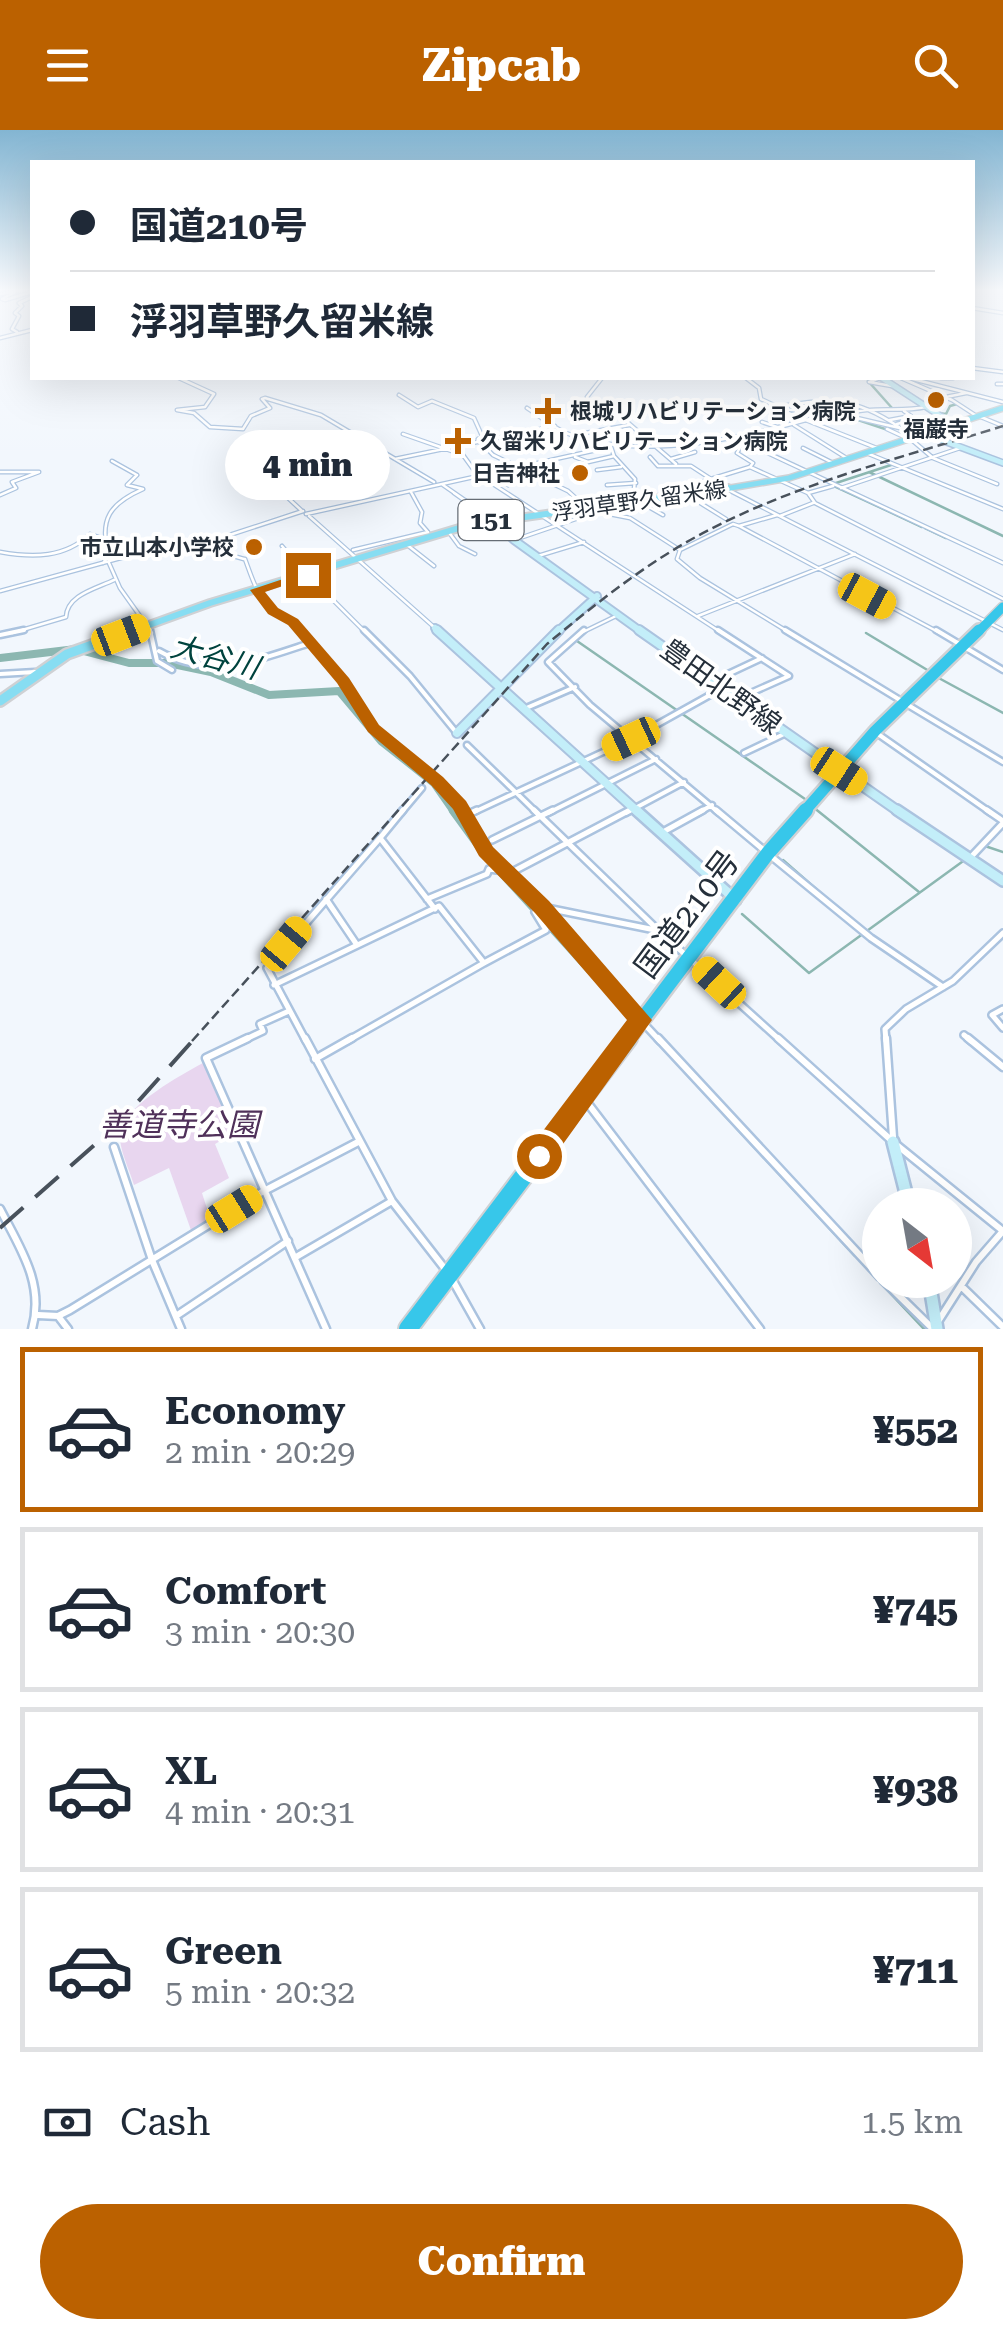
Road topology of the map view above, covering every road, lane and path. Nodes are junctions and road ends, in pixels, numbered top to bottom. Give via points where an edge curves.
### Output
1 (975, 368) edge
2 (1002, 373) edge
3 (186, 380) edge
4 (600, 380) edge
5 (749, 380) edge
6 (876, 380) edge
7 (885, 380) edge
8 (905, 380) edge
9 (916, 380) edge
10 (997, 384) dead end
11 (1003, 384) edge
12 (897, 386) junction
13 (966, 393) dead end
14 (399, 395) dead end
15 (946, 398) junction
16 (872, 402) dead end
17 (754, 404) dead end
18 (864, 404) junction
19 (1003, 405) edge
20 (776, 406) junction
21 (928, 406) junction
22 (527, 408) dead end
23 (750, 410) dead end
24 (759, 410) junction
25 (877, 411) junction
26 (904, 411) junction
27 (824, 415) junction
28 (844, 415) junction
29 (976, 415) junction
30 (888, 420) junction
31 (908, 421) dead end
32 (762, 422) dead end
33 (802, 424) junction
34 (629, 425) junction
35 (781, 425) junction
36 (794, 425) junction
37 (555, 426) junction
38 (898, 426) junction
39 (1003, 426) edge
40 (883, 427) junction
41 (940, 428) junction
42 (922, 433) junction
43 (403, 434) dead end
44 (578, 435) junction
45 (480, 438) junction
46 (908, 438) junction
47 (937, 438) junction
48 (741, 440) junction
49 (439, 447) junction
50 (610, 447) junction
51 (652, 447) junction
52 (962, 447) junction
53 (803, 448) dead end
54 (874, 450) junction
55 (696, 452) dead end
56 (572, 456) junction
57 (614, 456) junction
58 (650, 457) dead end
59 (933, 458) junction
60 (395, 459) junction
61 (670, 459) junction
62 (112, 460) dead end
63 (850, 460) junction
64 (588, 462) junction
65 (1003, 463) edge
66 (676, 464) junction
67 (835, 464) junction
68 (520, 466) junction
69 (622, 466) junction
70 (750, 467) junction
71 (902, 468) junction
72 (597, 470) dead end
73 (0, 472) edge
74 (494, 472) junction
75 (476, 473) junction
76 (806, 473) junction
77 (582, 478) dead end
78 (710, 479) junction
79 (781, 480) junction
80 (438, 484) junction
81 (518, 484) dead end
82 (636, 484) junction
83 (997, 484) dead end
84 (607, 485) dead end
85 (835, 485) junction
86 (508, 486) junction
87 (727, 488) junction
88 (841, 488) junction
89 (501, 489) junction
90 (676, 489) junction
91 (412, 492) junction
92 (808, 493) junction
93 (0, 495) edge
94 (688, 495) junction
95 (600, 497) dead end
96 (286, 498) dead end
97 (576, 501) junction
98 (645, 501) junction
99 (816, 503) junction
100 (1003, 509) edge
101 (596, 510) junction
102 (305, 512) junction
103 (544, 514) junction
104 (663, 515) dead end
105 (779, 515) junction
106 (726, 519) dead end
107 (493, 520) junction
108 (560, 526) junction
109 (739, 526) junction
110 (448, 532) junction
111 (431, 534) junction
112 (104, 540) junction
113 (514, 540) junction
114 (584, 542) junction
115 (406, 544) junction
116 (196, 546) junction
117 (282, 546) dead end
118 (353, 550) junction
119 (680, 550) junction
120 (0, 552) edge
121 (475, 554) dead end
122 (856, 554) junction
123 (538, 556) junction
124 (360, 558) junction
125 (106, 562) junction
126 (1003, 563) edge
127 (434, 566) dead end
128 (817, 570) junction
129 (306, 575) junction
130 (114, 580) junction
131 (1, 588) edge
132 (256, 590) junction
133 (597, 596) junction
134 (1003, 599) edge
135 (737, 600) junction
136 (1003, 607) edge
137 (622, 614) junction
138 (698, 616) junction
139 (988, 622) junction
140 (147, 625) junction
141 (435, 628) joint
142 (1003, 630) edge
143 (0, 635) edge
144 (310, 643) junction
145 (962, 646) junction
146 (159, 651) junction
147 (762, 658) junction
148 (172, 670) dead end
149 (1003, 670) edge
150 (40, 671) junction
151 (0, 674) edge
152 (712, 680) junction
153 (574, 686) junction
154 (722, 688) junction
155 (500, 689) junction
156 (737, 699) junction
157 (0, 701) edge
158 (903, 702) junction
159 (523, 709) junction
160 (874, 731) junction
161 (457, 734) joint
162 (784, 734) junction
163 (631, 739) junction
164 (466, 745) dead end
165 (744, 753) dead end
166 (656, 758) junction
167 (582, 762) junction
168 (1003, 762) edge
169 (839, 771) junction
170 (684, 782) junction
171 (606, 784) junction
172 (422, 788) dead end
173 (514, 793) junction
174 (712, 805) junction
175 (634, 808) junction
176 (464, 816) junction
177 (538, 817) junction
178 (1003, 822) edge
179 (660, 833) junction
180 (380, 838) junction
181 (492, 840) dead end
182 (564, 843) junction
183 (768, 853) junction
184 (971, 857) junction
185 (502, 868) junction
186 (512, 872) junction
187 (516, 881) junction
188 (1003, 881) edge
189 (325, 898) junction
190 (427, 899) junction
191 (736, 900) junction
192 (542, 907) junction
193 (434, 908) junction
194 (659, 931) junction
195 (1003, 933) edge
196 (357, 946) junction
197 (691, 956) junction
198 (484, 962) junction
199 (274, 985) junction
200 (944, 987) junction
201 (289, 1010) junction
202 (1003, 1010) edge
203 (641, 1020) junction
204 (1003, 1028) edge
205 (964, 1034) dead end
206 (315, 1058) junction
207 (1003, 1068) edge
208 (583, 1097) junction
209 (360, 1141) junction
210 (893, 1142) junction
211 (114, 1147) dead end
212 (905, 1188) edge
213 (950, 1188) edge
214 (262, 1192) junction
215 (392, 1201) junction
216 (972, 1206) edge
217 (1, 1212) edge
218 (288, 1241) junction
219 (295, 1258) junction
220 (862, 1258) edge
221 (152, 1260) junction
222 (972, 1273) edge
223 (450, 1275) junction
224 (972, 1296) edge
225 (903, 1298) edge
226 (932, 1298) edge
227 (955, 1298) edge
228 (38, 1315) junction
229 (58, 1316) junction
230 (176, 1316) junction
231 (477, 1327) edge
232 (936, 1327) edge
233 (1003, 1327) edge
234 (32, 1329) edge
235 (68, 1329) edge
236 (180, 1329) edge
237 (326, 1329) edge
238 (408, 1329) edge
239 (760, 1329) edge

1 - 2 street
3 - 60 street via 214,394 205,407 177,410 194,413 210,427 243,429 251,416 270,408 266,398 321,415
4 - 34 street via 587,398 596,412 619,415
5 - 20 street via 760,398
6 - 12 street via 870,382
7 - 12 street
8 - 15 street
9 - 19 street
10 - 11 street
12 - 21 street
13 - 15 street
14 - 45 street via 418,407 432,400 474,418
15 - 29 street
16 - 18 street
17 - 24 street
18 - 20 street via 842,398
18 - 25 street
19 - 29 main road, 浮羽草野久留米線 / 151
20 - 24 street
20 - 27 street
20 - 33 street
21 - 26 street
21 - 41 street via 942,417
22 - 37 street
23 - 24 street
25 - 26 street
25 - 28 street
25 - 30 street
26 - 30 street via 912,416
27 - 28 street
27 - 33 street
28 - 40 street
29 - 39 street
29 - 41 main road, 浮羽草野久留米線 / 151
30 - 38 street
31 - 38 street
32 - 35 street
33 - 36 street
33 - 54 street via 851,436
34 - 44 street
34 - 51 street
35 - 36 street
35 - 48 street
36 - 63 street
37 - 44 street
37 - 45 street
38 - 40 street
38 - 42 street
40 - 46 street
41 - 42 main road, 浮羽草野久留米線 / 151
41 - 47 street
42 - 46 main road, 浮羽草野久留米線 / 151
42 - 47 street
43 - 49 street
44 - 50 street
45 - 49 street
45 - 68 street via 493,455
46 - 54 main road, 浮羽草野久留米線 / 151
46 - 59 street
47 - 52 street
48 - 51 street
48 - 70 street via 737,453
48 - 76 street
49 - 60 street
49 - 75 street via 463,455
50 - 51 street
50 - 56 street
50 - 57 street
51 - 61 street
52 - 59 street
52 - 65 street
53 - 67 street
54 - 63 main road, 浮羽草野久留米線 / 151
54 - 71 street
55 - 61 street
56 - 64 street
56 - 68 street
57 - 64 street
57 - 69 street
58 - 66 street via 658,466
59 - 71 street
59 - 83 street
60 - 80 street
61 - 66 street
62 - 112 street via 137,475 128,484 143,489 114,503
63 - 67 main road, 浮羽草野久留米線 / 151
64 - 77 street via 572,472
66 - 78 street
67 - 76 main road, 浮羽草野久留米線 / 151
68 - 74 street
68 - 97 street
69 - 72 street
69 - 82 street
70 - 78 street
70 - 79 street
71 - 88 street
71 - 100 street
73 - 93 street via 39,472 12,482 17,487
74 - 75 street
74 - 86 street
75 - 80 street
75 - 89 street
76 - 79 main road, 浮羽草野久留米線 / 151
76 - 85 street
78 - 87 street
78 - 90 street
79 - 87 main road, 浮羽草野久留米線 / 151
79 - 92 street
80 - 91 street
80 - 107 street
81 - 86 street
82 - 84 street
82 - 98 street
85 - 88 street
85 - 92 street
86 - 89 street
87 - 94 main road, 浮羽草野久留米線 / 151
87 - 105 street
88 - 126 street
89 - 103 street
90 - 94 street
90 - 98 street
91 - 102 street
91 - 111 street via 420,522
92 - 99 street
94 - 98 main road, 浮羽草野久留米線 / 151
94 - 106 street
95 - 97 street
96 - 102 street
97 - 101 street
98 - 101 main road, 浮羽草野久留米線 / 151
98 - 104 street
99 - 105 street
99 - 134 street
101 - 103 main road, 浮羽草野久留米線 / 151
101 - 108 street
101 - 119 street via 630,518
102 - 116 street
102 - 118 street
103 - 107 main road, 浮羽草野久留米線 / 151
103 - 108 street
105 - 109 street
105 - 122 street
107 - 110 main road, 浮羽草野久留米線 / 151
107 - 113 street, 豊田北野線
108 - 113 street
108 - 114 street
109 - 119 street
109 - 128 street
110 - 111 main road, 浮羽草野久留米線 / 151
110 - 121 street
111 - 115 main road, 浮羽草野久留米線 / 151
111 - 118 street
112 - 120 street via 90,534 74,547 38,556
112 - 125 street
113 - 123 street, 豊田北野線
114 - 123 street
114 - 138 street
115 - 124 main road, 浮羽草野久留米線 / 151
115 - 127 street
116 - 125 street
116 - 132 street via 246,557
117 - 129 street
118 - 124 street
119 - 135 street via 677,559 687,568
122 - 128 street
122 - 139 street
123 - 133 street, 豊田北野線
124 - 129 main road, 浮羽草野久留米線 / 151
124 - 141 street
125 - 130 street
125 - 131 street
128 - 135 street
128 - 145 street
129 - 132 main road, 浮羽草野久留米線 / 151
129 - 161 street via 410,676
130 - 140 street
130 - 143 street via 74,598 66,617
132 - 140 main road, 浮羽草野久留米線 / 151
132 - 144 street
133 - 137 street, 豊田北野線
133 - 155 street
135 - 138 street
135 - 158 street
136 - 139 highway, 国道210号
137 - 152 street, 豊田北野線
137 - 153 street via 584,630 548,662
138 - 147 street
139 - 142 street
139 - 145 highway, 国道210号
140 - 146 street
140 - 150 main road, 浮羽草野久留米線 / 151 via 58,657
141 - 155 street
144 - 146 street via 220,670
144 - 176 street via 374,728 437,781
145 - 149 street
145 - 158 highway, 国道210号
146 - 148 street via 158,661
147 - 152 street
147 - 156 street via 789,676
150 - 151 street
150 - 157 main road, 浮羽草野久留米線 / 151
152 - 154 street, 豊田北野線
153 - 159 street
153 - 163 street
154 - 156 street, 豊田北野線
154 - 163 street
155 - 159 street
155 - 161 street
156 - 162 street, 豊田北野線
158 - 160 highway, 国道210号
158 - 168 street
159 - 167 street
160 - 169 highway, 国道210号
160 - 178 street
162 - 165 street
162 - 169 street, 豊田北野線
163 - 166 street
163 - 167 street
164 - 173 street
166 - 170 street
166 - 171 street
167 - 171 street
167 - 173 street
169 - 183 highway, 国道210号
169 - 184 street, 豊田北野線
170 - 174 street
170 - 175 street
171 - 175 street
171 - 177 street
172 - 180 street
173 - 176 street
173 - 177 street
174 - 179 street
174 - 183 street
175 - 179 street
175 - 182 street
176 - 185 street
177 - 181 street
177 - 182 street
178 - 184 street
179 - 191 street
180 - 189 street
180 - 190 street
182 - 186 street
182 - 194 street
183 - 191 highway, 国道210号
183 - 200 street via 871,938
184 - 188 street, 豊田北野線
185 - 186 street
185 - 187 street
185 - 190 street
186 - 187 street
187 - 192 street
189 - 196 street
189 - 199 street via 266,968
190 - 193 street
191 - 197 highway, 国道210号
192 - 194 street
192 - 198 street via 535,912 546,930
192 - 203 street
193 - 196 street
193 - 198 street via 439,906
194 - 197 street
195 - 200 street
196 - 199 street
197 - 203 highway, 国道210号
197 - 210 street
198 - 206 street
199 - 201 street
200 - 210 street via 885,1028
201 - 206 street
201 - 214 street via 206,1058
202 - 204 street via 992,1015
203 - 208 highway, 国道210号
203 - 220 street
205 - 207 street
206 - 209 street
208 - 223 highway, 国道210号
208 - 239 street
209 - 214 street
209 - 215 street
210 - 212 street
210 - 213 street
211 - 221 street
214 - 218 street
214 - 221 street
215 - 219 street
215 - 223 street
216 - 222 street via 1003,1231
217 - 228 street via 33,1276
218 - 219 street
218 - 230 street
219 - 237 street
221 - 229 street
221 - 230 street
223 - 231 street
223 - 238 highway, 国道210号
224 - 233 street
225 - 232 street
226 - 232 street
227 - 232 street
228 - 229 street
228 - 234 street
229 - 235 street
230 - 236 street

